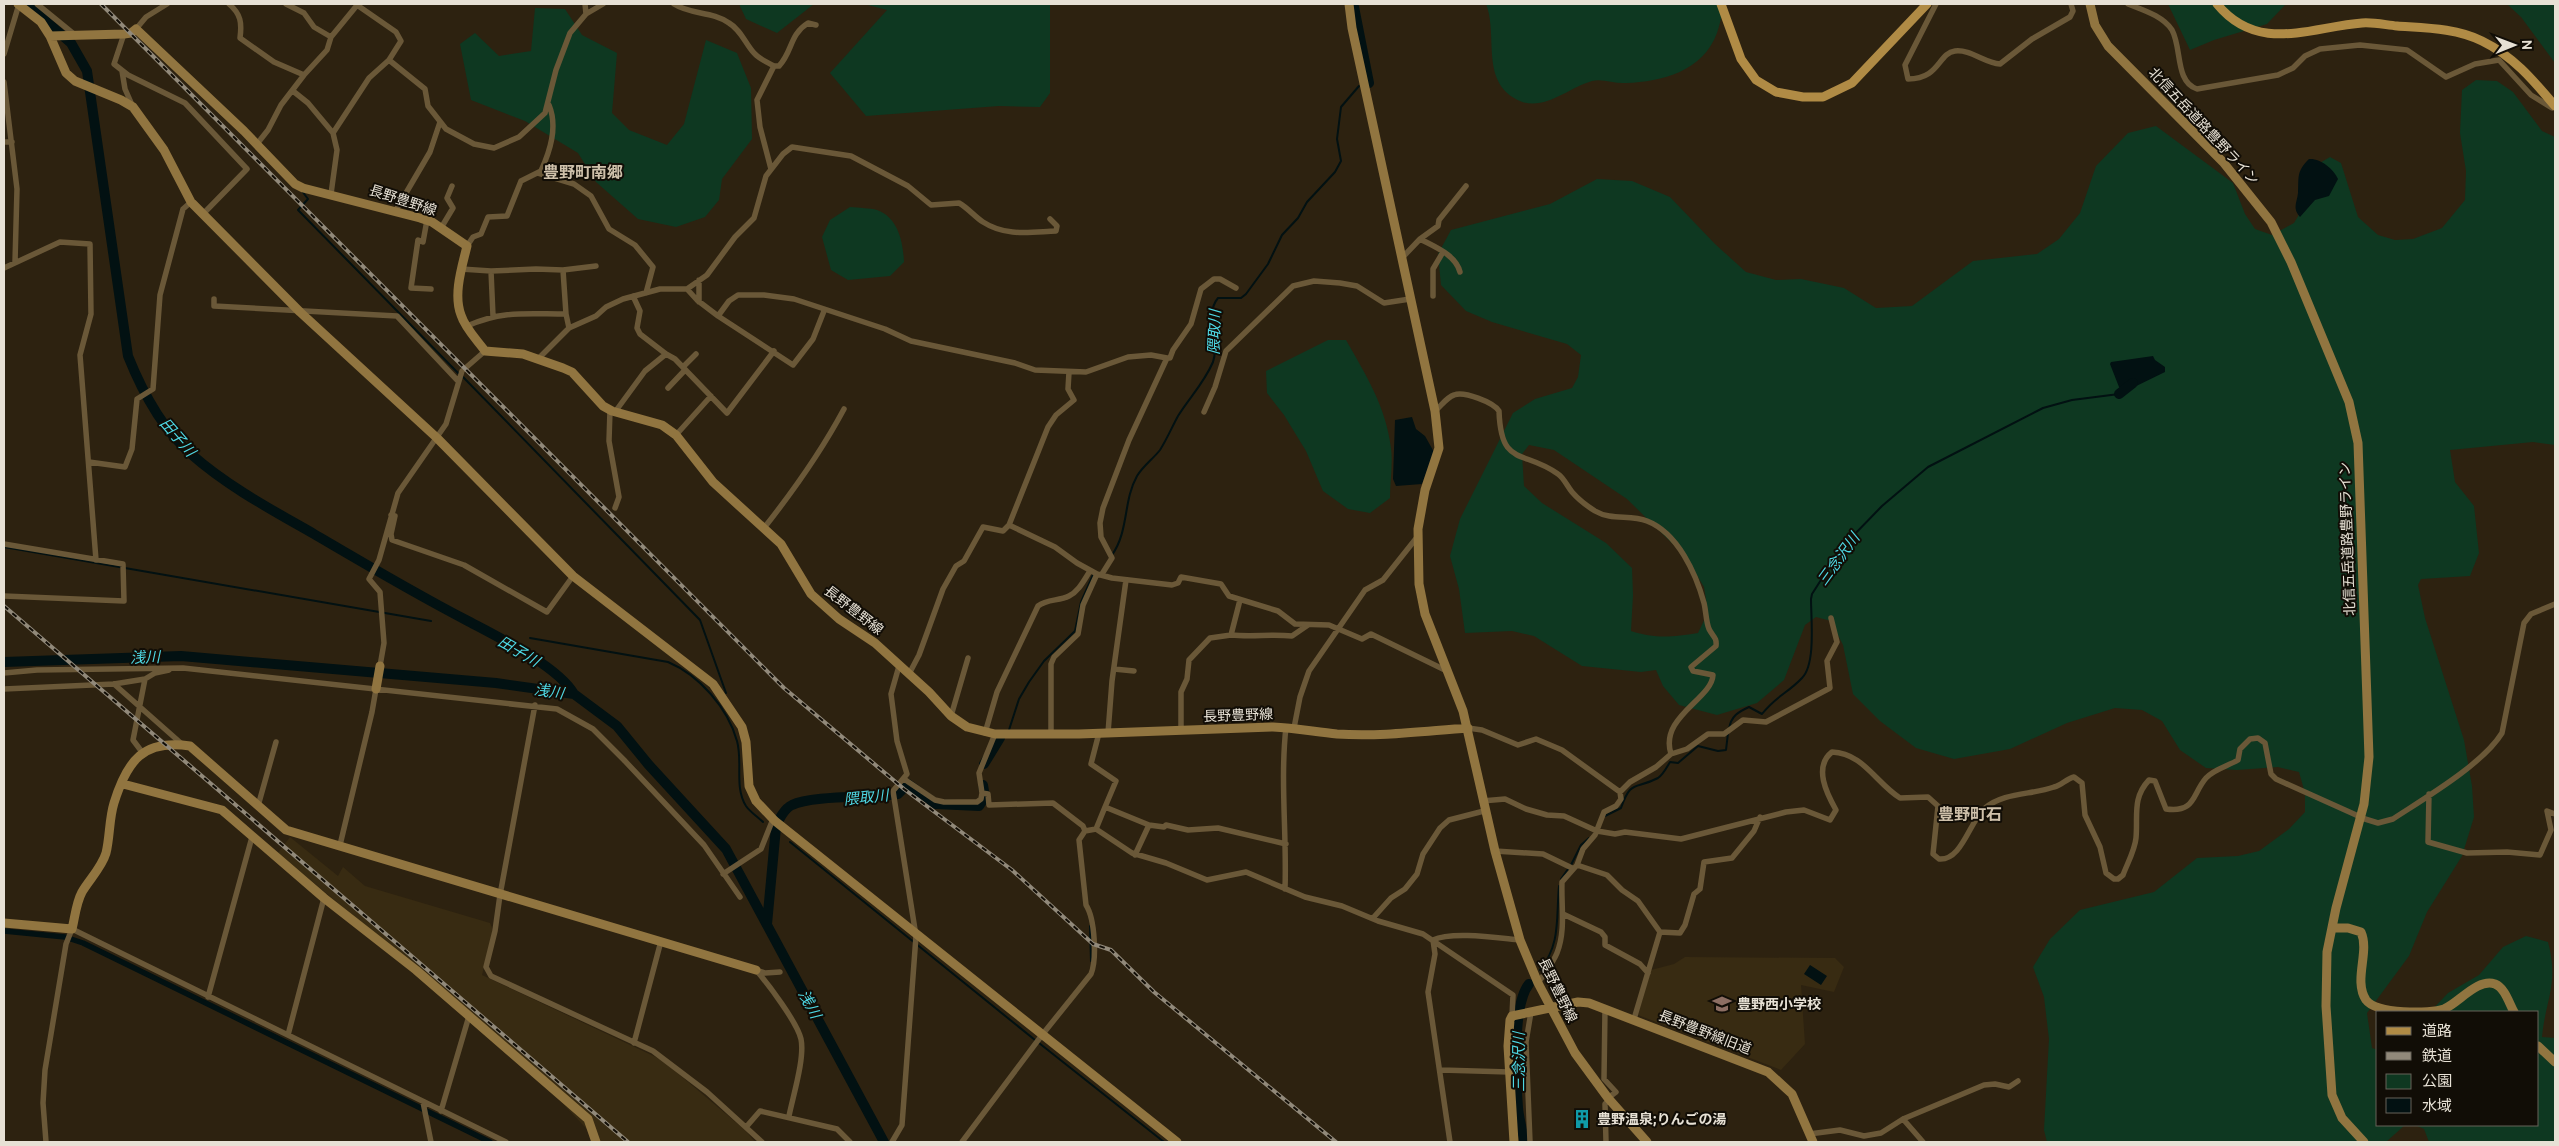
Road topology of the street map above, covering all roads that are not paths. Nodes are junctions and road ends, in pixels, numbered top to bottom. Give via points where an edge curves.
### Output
1 (18, 4) edge
2 (37, 4) edge
3 (167, 4) edge
4 (229, 4) edge
5 (286, 4) edge
6 (357, 4) edge
7 (586, 4) edge
8 (603, 4) edge
9 (674, 4) edge
10 (1349, 4) edge
11 (1720, 4) edge
12 (1927, 4) edge
13 (1936, 4) edge
14 (2072, 4) edge
15 (2090, 4) edge
16 (2128, 4) edge
17 (2218, 4) edge
18 (237, 7) edge
19 (586, 14) junction
20 (816, 25) dead end
21 (136, 29) junction
22 (124, 34) junction
23 (73, 35) junction
24 (50, 36) junction
25 (331, 37) junction
26 (4, 54) edge
27 (389, 60) junction
28 (774, 66) junction
29 (122, 71) junction
30 (304, 75) junction
31 (4, 82) edge
32 (293, 91) junction
33 (549, 105) junction
34 (2555, 106) edge
35 (133, 108) junction
36 (440, 122) junction
37 (333, 133) junction
38 (4, 142) edge
39 (12, 142) junction
40 (257, 144) junction
41 (771, 169) junction
42 (538, 173) junction
43 (452, 186) dead end
44 (1466, 186) dead end
45 (331, 194) junction
46 (191, 202) junction
47 (396, 210) junction
48 (203, 214) junction
49 (1050, 219) dead end
50 (427, 220) junction
51 (441, 228) junction
52 (1420, 239) junction
53 (467, 246) junction
54 (1443, 252) junction
55 (1401, 259) junction
56 (15, 262) junction
57 (596, 266) dead end
58 (4, 268) edge
59 (461, 269) junction
60 (563, 270) junction
61 (491, 272) junction
62 (1460, 272) dead end
63 (699, 280) junction
64 (1236, 288) dead end
65 (431, 289) dead end
66 (687, 289) junction
67 (646, 293) junction
68 (633, 296) junction
69 (1433, 296) dead end
70 (214, 299) dead end
71 (1410, 299) junction
72 (699, 302) junction
73 (824, 311) junction
74 (300, 312) junction
75 (566, 314) junction
76 (494, 316) junction
77 (718, 316) junction
78 (467, 326) junction
79 (569, 328) junction
80 (485, 351) junction
81 (774, 351) junction
82 (666, 354) junction
83 (696, 354) dead end
84 (1167, 358) junction
85 (538, 359) junction
86 (684, 368) junction
87 (1070, 372) junction
88 (458, 380) junction
89 (668, 388) dead end
90 (711, 396) junction
91 (844, 409) dead end
92 (612, 411) junction
93 (1435, 411) junction
94 (1204, 412) dead end
95 (676, 436) junction
96 (437, 438) junction
97 (89, 462) junction
98 (615, 508) dead end
99 (390, 515) junction
100 (1009, 525) junction
101 (764, 528) junction
102 (1418, 536) junction
103 (4, 544) edge
104 (96, 560) junction
105 (1090, 571) junction
106 (1100, 574) junction
107 (574, 576) junction
108 (1126, 580) junction
109 (4, 596) edge
110 (1240, 600) junction
111 (2555, 604) edge
112 (1831, 618) dead end
113 (1308, 625) junction
114 (1337, 628) junction
115 (1232, 635) junction
116 (968, 658) dead end
117 (380, 666) joint
118 (899, 666) junction
119 (183, 668) junction
120 (1114, 669) junction
121 (1134, 671) dead end
122 (1447, 671) junction
123 (4, 673) edge
124 (909, 674) junction
125 (145, 679) junction
126 (114, 684) junction
127 (376, 688) junction
128 (4, 689) edge
129 (535, 706) junction
130 (139, 707) junction
131 (951, 716) junction
132 (1290, 728) junction
133 (1468, 728) junction
134 (1181, 730) junction
135 (990, 733) junction
136 (1104, 733) junction
137 (1052, 734) junction
138 (276, 742) dead end
139 (183, 746) junction
140 (142, 752) junction
141 (1670, 754) junction
142 (904, 779) junction
143 (123, 784) junction
144 (1620, 792) junction
145 (984, 793) junction
146 (2429, 794) junction
147 (1482, 800) junction
148 (258, 806) junction
149 (1106, 807) junction
150 (1484, 811) junction
151 (2555, 814) edge
152 (1760, 817) junction
153 (2361, 817) junction
154 (774, 820) junction
155 (1149, 825) junction
156 (1096, 829) junction
157 (1085, 831) junction
158 (1596, 831) junction
159 (252, 837) junction
160 (1286, 844) junction
161 (340, 845) junction
162 (1495, 851) junction
163 (1136, 855) junction
164 (1572, 867) junction
165 (724, 874) junction
166 (1285, 889) junction
167 (500, 895) junction
168 (740, 897) dead end
169 (324, 898) junction
170 (1563, 914) junction
171 (1372, 918) junction
172 (4, 923) edge
173 (2332, 928) junction
174 (1660, 932) junction
175 (69, 935) junction
176 (916, 936) junction
177 (1433, 940) junction
178 (1520, 940) junction
179 (661, 941) junction
180 (756, 970) junction
181 (780, 972) dead end
182 (1648, 973) junction
183 (1538, 983) junction
184 (208, 998) junction
185 (1550, 1008) junction
186 (1605, 1010) junction
187 (2396, 1011) edge
188 (2396, 1011) edge
189 (2513, 1011) edge
190 (1528, 1012) junction
191 (469, 1016) junction
192 (1514, 1016) junction
193 (1634, 1020) junction
194 (288, 1035) junction
195 (1042, 1035) junction
196 (634, 1043) junction
197 (2539, 1047) edge
198 (2555, 1062) edge
199 (1440, 1070) junction
200 (1509, 1072) junction
201 (2018, 1081) dead end
202 (1609, 1099) junction
203 (424, 1104) junction
204 (441, 1111) junction
205 (789, 1116) junction
206 (1903, 1119) junction
207 (747, 1126) junction
208 (1811, 1138) edge
209 (46, 1142) edge
210 (431, 1142) edge
211 (506, 1142) edge
212 (596, 1142) edge
213 (762, 1142) edge
214 (850, 1142) edge
215 (892, 1142) edge
216 (962, 1142) edge
217 (1177, 1142) edge
218 (1450, 1142) edge
219 (1514, 1142) edge
220 (1530, 1142) edge
221 (1606, 1142) edge
222 (1647, 1142) edge
223 (1923, 1142) edge
224 (2364, 1142) edge

1 - 24 street via 40,22
1 - 26 street
2 - 23 street
3 - 21 street via 146,16
4 - 18 street
5 - 25 street via 304,13 314,27
6 - 25 street
6 - 27 street via 396,32 401,41
7 - 19 street
8 - 19 street
9 - 28 street via 688,11 716,15 732,24 753,52
10 - 55 street
11 - 12 main road via 1741,59 1756,80 1776,92 1803,97 1823,97 1852,83
13 - 14 street via 1905,65 1908,79 1923,78 1949,52 1958,50 2000,64 2032,39 2070,17
15 - 153 street, 北信五岳道路豊野ライン via 2095,25 2108,46 2222,162 2266,216 2291,262 2349,402 2358,443 2369,757
16 - 34 street via 2161,19 2172,29 2183,76 2187,84 2197,89 2278,75 2320,49 2360,45 2407,50 2446,77 2475,64 2499,60 2531,95 2552,108
17 - 34 main road via 2238,23 2264,34 2282,35 2363,23 2449,31 2481,40 2521,67
18 - 30 street via 242,22 240,38 274,62
19 - 33 street via 564,45
20 - 28 street via 802,27 794,36 783,62
21 - 22 street
21 - 40 street, 長野豊野線
22 - 23 street
22 - 29 street via 114,57 114,64
23 - 24 street
24 - 35 street via 66,73 85,87 122,100
25 - 30 street via 327,50
27 - 36 street via 425,90 428,106
27 - 37 street via 369,78
28 - 41 street via 757,100
29 - 35 street
29 - 48 street via 184,104 247,169
30 - 32 street
31 - 39 street
32 - 37 street via 308,103
32 - 40 street
33 - 36 street via 526,132 494,148 474,144 446,129
33 - 42 street via 552,126 550,150
35 - 46 street via 164,150
36 - 47 street via 430,152
37 - 45 street via 337,150
38 - 39 street
39 - 56 street via 17,189
40 - 45 street, 長野豊野線 via 295,184
41 - 49 street via 788,149 800,147 850,156 908,186 931,205 959,203 984,223 1001,231 1056,231 1057,226
41 - 63 street via 763,182 754,218 735,237 713,268
42 - 53 street via 521,181 507,216 488,217 480,234 473,237
42 - 67 street via 574,184 590,196 609,229 635,245 653,267
43 - 51 street via 447,198 453,208
44 - 52 street via 1439,220 1438,226
45 - 47 street, 長野豊野線
46 - 48 street
46 - 97 street via 183,209 160,295 153,389 137,399 132,449 125,468
47 - 50 street, 長野豊野線
48 - 74 street
50 - 51 street, 長野豊野線
50 - 65 street via 423,242 418,240 411,288
51 - 53 street, 長野豊野線
52 - 54 street
52 - 55 street
53 - 59 street
54 - 62 street via 1458,264
54 - 69 street via 1433,269
55 - 71 street
56 - 58 street
56 - 97 street via 60,242 90,244 91,314 80,355
57 - 60 street
59 - 61 street
59 - 78 street via 459,302 461,316
60 - 61 street
60 - 75 street
61 - 76 street
63 - 66 street
63 - 72 street
64 - 84 street via 1214,279 1201,289 1191,324
66 - 67 street via 671,288
66 - 72 street
67 - 68 street
68 - 79 street
68 - 82 street via 640,311 637,328 640,334
70 - 74 street via 214,306
71 - 93 street
71 - 94 street via 1384,303 1357,286 1331,281 1298,284 1226,351
72 - 77 street
73 - 77 street via 794,299 738,295
73 - 81 street via 813,339 793,365
73 - 87 street via 885,329 911,342 1007,361 1035,370
74 - 88 street via 397,316
74 - 96 street
75 - 76 street
75 - 79 street
76 - 78 street
77 - 81 street
78 - 80 street
79 - 85 street
80 - 85 street, 長野豊野線 via 523,354
80 - 88 street via 462,371
81 - 90 street via 728,413
82 - 86 street
82 - 92 street via 645,371
83 - 86 street
84 - 87 street via 1151,355 1128,357 1094,370
84 - 106 street via 1129,440 1103,508 1101,537 1112,558
85 - 92 street, 長野豊野線 via 572,372 595,400
86 - 89 street
86 - 90 street
87 - 100 street via 1068,389 1074,400 1056,415 1048,427
88 - 96 street via 446,424
90 - 95 street
91 - 101 street via 801,480
92 - 95 street, 長野豊野線 via 662,425
92 - 98 street via 611,456 619,501
93 - 102 street via 1439,448 1425,490
93 - 141 street via 1452,395 1459,394 1493,406 1499,411 1501,436 1510,450 1557,473 1571,491 1596,512 1651,523 1673,540 1683,554 1699,587 1709,629 1717,639 1716,646 1691,667 1693,671 1713,675 1713,678 1709,688 1688,706 1675,726
95 - 101 street, 長野豊野線 via 713,482
96 - 99 street via 398,493
96 - 107 street
97 - 104 street
99 - 107 street via 395,516 390,534 392,540 464,564 547,612
99 - 117 street via 378,562 369,579 380,592 384,643
100 - 105 street via 1062,551
100 - 124 street via 1003,531 983,527 964,561 956,566
101 - 118 street, 長野豊野線 via 781,544 811,594 839,619 875,643
102 - 114 street via 1383,580 1365,590
102 - 122 street via 1419,584 1425,614
103 - 104 street
104 - 109 street via 123,564 124,601
105 - 106 street
105 - 135 street via 1076,592 1038,606 997,692
106 - 108 street
106 - 137 street via 1083,605 1078,634 1051,664
107 - 154 street via 713,684 742,727 749,786 756,801
108 - 110 street via 1172,585 1181,577 1222,584 1230,596
108 - 120 street
110 - 113 street via 1278,611 1295,624
110 - 115 street
111 - 146 street via 2532,614 2524,623 2499,738 2482,758
112 - 141 street via 1837,642 1827,660 1830,688 1766,722 1743,720 1724,734 1708,734 1688,750
113 - 114 street
113 - 115 street via 1292,636
114 - 122 street via 1362,639 1371,634
114 - 132 street via 1309,671
115 - 134 street via 1210,638 1189,660 1187,679 1181,692
116 - 131 street
117 - 127 street
118 - 124 street, 長野豊野線
118 - 142 street via 891,694 897,741 906,772
119 - 123 street
119 - 125 street via 155,673
119 - 127 street
120 - 121 street
120 - 136 street
122 - 133 street
124 - 131 street, 長野豊野線
125 - 126 street
125 - 130 street
126 - 128 street
126 - 130 street
127 - 129 street
127 - 161 street
129 - 165 street via 566,713 593,729 691,830
129 - 167 street
130 - 139 street
130 - 140 street via 133,740
131 - 135 street, 長野豊野線 via 966,727
132 - 133 street, 長野豊野線 via 1338,734
132 - 134 street, 長野豊野線
132 - 160 street via 1282,760
133 - 144 street via 1482,730 1518,745 1536,740 1545,743 1574,758
133 - 147 street, 長野豊野線
134 - 136 street, 長野豊野線
135 - 137 street, 長野豊野線
135 - 145 street via 978,773
136 - 137 street, 長野豊野線
136 - 149 street via 1091,764 1116,781
138 - 148 street
139 - 140 street via 162,745
139 - 148 street via 190,746
140 - 143 street
141 - 144 street
142 - 145 street via 934,800 944,802 977,802
142 - 176 street via 894,794
143 - 159 street via 222,810
143 - 175 street via 114,803 105,854 81,894
144 - 158 street via 1621,799 1616,806 1604,812
145 - 157 street via 990,804 1053,803
146 - 151 street via 2428,842 2458,852 2540,855 2551,830 2547,812
146 - 153 street via 2385,823
147 - 150 street, 長野豊野線
147 - 158 street via 1505,799 1526,809 1564,816
148 - 161 street via 286,830
149 - 155 street
149 - 156 street
150 - 162 street, 長野豊野線
150 - 171 street via 1449,820 1440,828 1422,854 1416,874 1405,889
152 - 153 street via 1804,810 1832,819 1836,810 1827,793 1823,766 1832,752 1845,753 1857,759 1900,798 1928,797 1938,806 1933,854 1947,860 1955,854 1980,814 1992,804 2053,788 2074,777 2082,783 2085,815 2100,847 2106,873 2118,879 2136,840 2135,813 2139,795 2149,780 2155,781 2166,809 2185,808 2195,799 2206,778 2238,760 2240,749 2254,738 2265,743 2271,774 2276,779
152 - 158 street via 1681,839
152 - 174 street via 1754,831 1732,858 1704,862 1700,888 1694,894 1680,933
153 - 173 street, 北信五岳道路豊野ライン
154 - 165 street via 761,848
154 - 176 street
155 - 160 street via 1188,830 1218,828
155 - 163 street
156 - 157 street
156 - 163 street
157 - 195 street via 1079,840 1095,963 1091,974
158 - 164 street
159 - 169 street
159 - 184 street
160 - 166 street
161 - 167 street
162 - 164 street via 1543,854
162 - 178 street, 長野豊野線
163 - 166 street via 1207,880 1246,872
164 - 170 street via 1562,882
164 - 174 street via 1608,875 1638,901
165 - 168 street
166 - 171 street
167 - 179 street
167 - 196 street via 486,967 491,976
169 - 191 street
169 - 194 street
170 - 182 street via 1601,932 1605,945 1640,964
170 - 183 street via 1557,954
171 - 177 street
172 - 175 street
173 - 188 street via 2361,932 2366,1000 2373,1006
173 - 224 street, 北信五岳道路豊野ライン via 2327,952 2326,1006 2332,1095 2342,1118
174 - 182 street
175 - 184 street
175 - 209 street via 45,1070
176 - 195 street
176 - 215 street via 902,1125
177 - 178 street via 1457,934 1469,938
177 - 192 street via 1513,995
177 - 199 street via 1435,954 1428,992
178 - 183 street, 長野豊野線
179 - 180 street
179 - 196 street
180 - 181 street
180 - 205 street via 770,986 800,1037 802,1050
182 - 193 street
183 - 185 street, 長野豊野線
184 - 194 street
185 - 186 street, 長野豊野線旧道 via 1578,1002
185 - 190 street, 長野豊野線旧道
185 - 202 street, 長野豊野線 via 1575,1053
186 - 193 street, 長野豊野線旧道
186 - 202 street via 1604,1079 1616,1092
187 - 189 street via 2442,1010 2476,988 2491,984 2501,987
190 - 192 street, 長野豊野線旧道
190 - 220 street
191 - 204 street
191 - 212 street via 588,1119
192 - 200 street via 1508,1046
193 - 208 street, 長野豊野線旧道 via 1768,1072 1792,1094
194 - 203 street
195 - 216 street
195 - 217 street
196 - 207 street via 663,1058
197 - 198 street
199 - 200 street
199 - 218 street
200 - 219 street
201 - 206 street via 2009,1087 1984,1085
202 - 221 street via 1605,1104
202 - 222 street, 長野豊野線
203 - 204 street
203 - 210 street
204 - 211 street
205 - 207 street via 760,1111
205 - 214 street via 837,1130
206 - 208 street via 1881,1133 1864,1136 1840,1130
206 - 223 street
207 - 213 street

